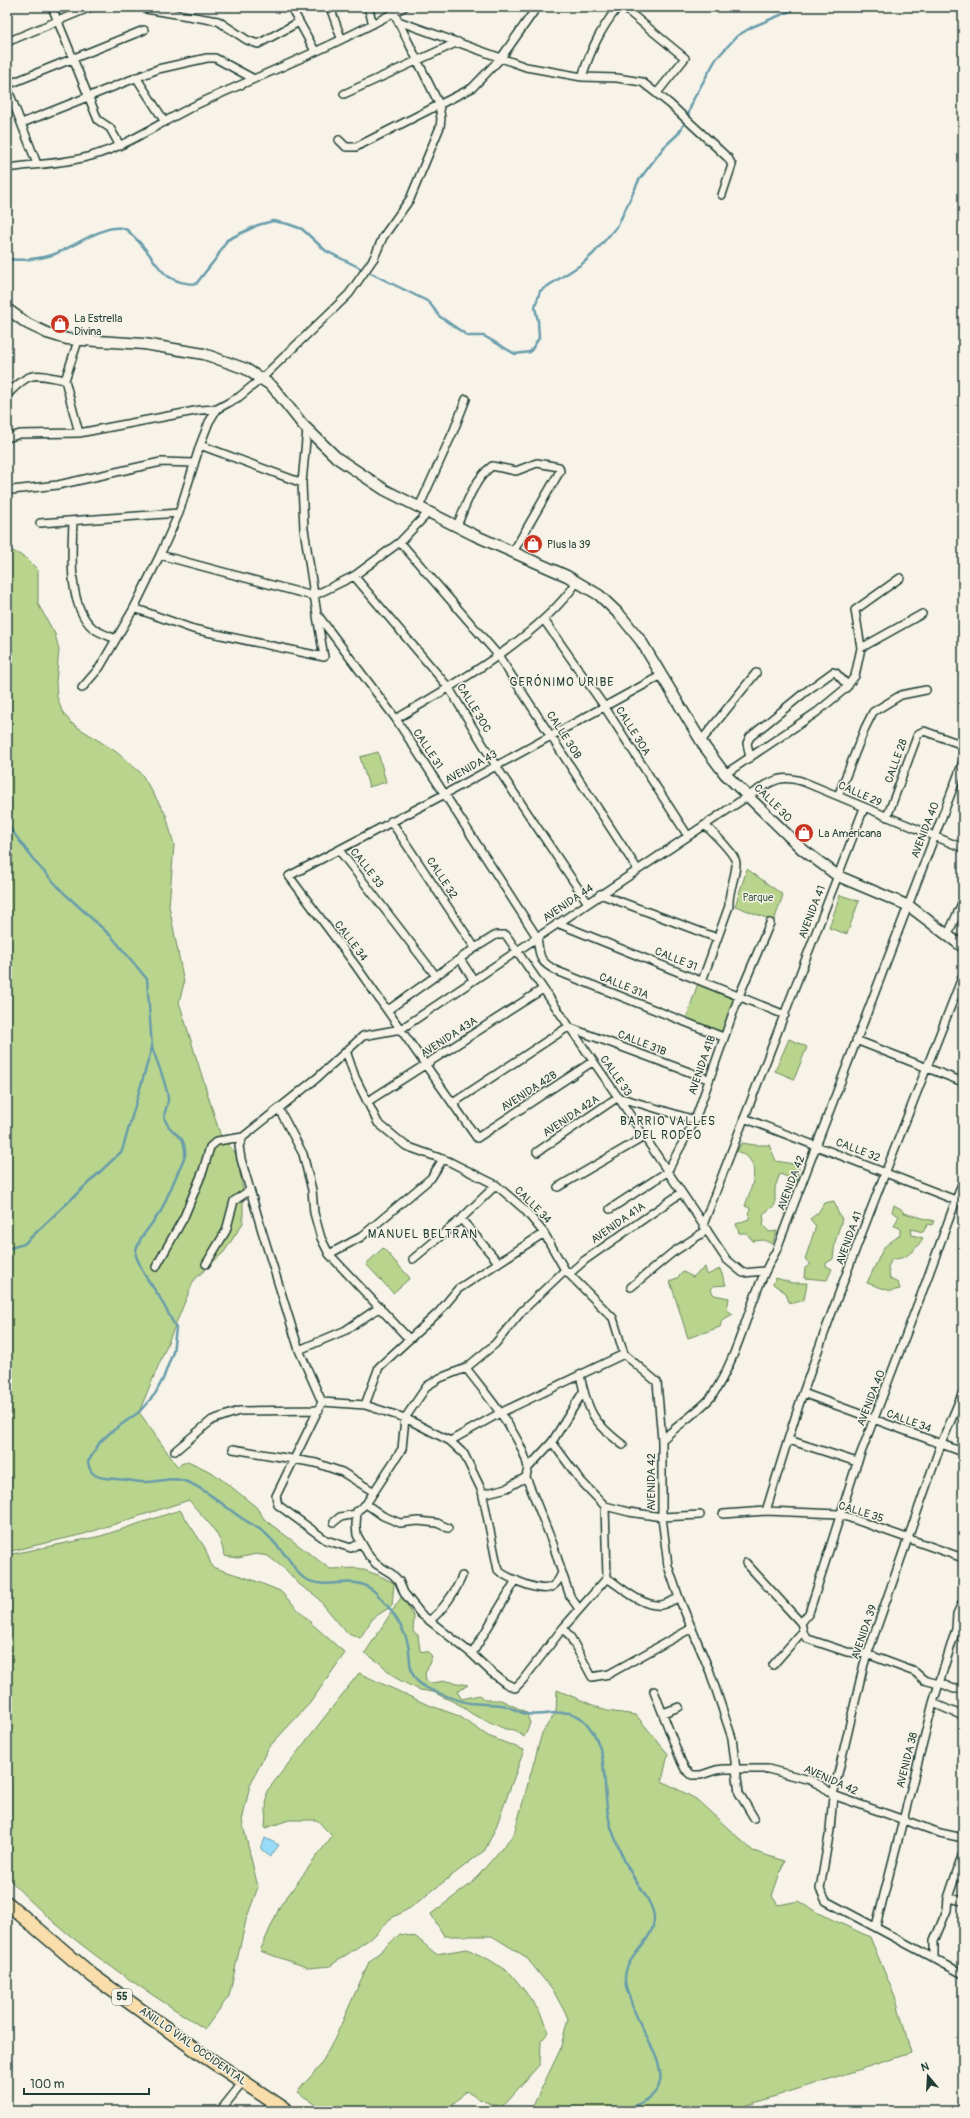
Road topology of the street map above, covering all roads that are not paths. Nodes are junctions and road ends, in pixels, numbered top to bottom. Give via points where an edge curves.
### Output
1 (52, 7) edge
2 (91, 7) edge
3 (291, 7) edge
4 (330, 7) edge
5 (368, 7) edge
6 (404, 7) edge
7 (537, 7) edge
8 (618, 7) edge
9 (623, 7) edge
10 (146, 10) edge
11 (394, 13) junction
12 (57, 21) junction
13 (398, 21) junction
14 (299, 22) junction
15 (373, 24) junction
16 (144, 30) dead end
17 (341, 38) junction
18 (7, 42) edge
19 (458, 42) junction
20 (315, 51) junction
21 (501, 58) junction
22 (74, 59) junction
23 (418, 61) junction
24 (136, 77) junction
25 (582, 77) junction
26 (254, 79) junction
27 (7, 86) edge
28 (657, 93) junction
29 (344, 94) dead end
30 (89, 97) junction
31 (439, 104) junction
32 (165, 122) junction
33 (22, 123) junction
34 (339, 140) dead end
35 (120, 146) junction
36 (38, 164) junction
37 (7, 168) edge
38 (722, 195) dead end
39 (7, 309) edge
40 (78, 341) junction
41 (262, 378) junction
42 (65, 380) junction
43 (8, 394) edge
44 (466, 399) dead end
45 (217, 409) junction
46 (307, 429) junction
47 (80, 433) junction
48 (7, 438) edge
49 (200, 445) junction
50 (194, 463) junction
51 (302, 483) junction
52 (12, 490) dead end
53 (419, 507) junction
54 (429, 512) junction
55 (179, 513) junction
56 (73, 521) junction
57 (40, 523) dead end
58 (457, 526) junction
59 (400, 542) junction
60 (513, 552) junction
61 (160, 555) junction
62 (354, 576) junction
63 (900, 578) dead end
64 (577, 582) junction
65 (313, 596) junction
66 (134, 608) junction
67 (317, 614) junction
68 (922, 614) dead end
69 (544, 620) junction
70 (116, 639) junction
71 (861, 648) junction
72 (498, 654) junction
73 (756, 673) dead end
74 (662, 675) junction
75 (848, 686) junction
76 (82, 688) dead end
77 (449, 688) junction
78 (926, 690) dead end
79 (604, 706) junction
80 (396, 719) junction
81 (551, 736) junction
82 (701, 741) junction
83 (963, 745) edge
84 (750, 758) junction
85 (963, 762) edge
86 (496, 766) junction
87 (725, 774) junction
88 (445, 794) junction
89 (748, 796) junction
90 (838, 796) junction
91 (864, 808) junction
92 (887, 817) junction
93 (391, 821) junction
94 (705, 825) junction
95 (688, 836) junction
96 (934, 836) junction
97 (963, 848) edge
98 (339, 850) junction
99 (638, 870) junction
100 (289, 876) joint
101 (838, 876) junction
102 (600, 894) junction
103 (963, 901) edge
104 (588, 903) junction
105 (909, 906) junction
106 (557, 923) junction
107 (770, 923) dead end
108 (948, 934) junction
109 (536, 937) junction
110 (717, 938) junction
111 (963, 947) edge
112 (475, 948) junction
113 (517, 950) junction
114 (460, 959) junction
115 (963, 975) edge
116 (436, 976) junction
117 (473, 979) junction
118 (702, 981) junction
119 (543, 989) junction
120 (739, 996) junction
121 (388, 1010) junction
122 (785, 1015) junction
123 (568, 1027) junction
124 (401, 1029) junction
125 (723, 1037) junction
126 (856, 1040) junction
127 (346, 1051) junction
128 (592, 1062) junction
129 (426, 1065) junction
130 (926, 1067) junction
131 (708, 1079) junction
132 (963, 1082) edge
133 (618, 1097) junction
134 (367, 1102) junction
135 (453, 1103) junction
136 (280, 1109) junction
137 (744, 1118) junction
138 (695, 1120) junction
139 (243, 1137) junction
140 (644, 1137) junction
141 (477, 1138) joint
142 (817, 1146) junction
143 (537, 1152) dead end
144 (443, 1159) junction
145 (667, 1172) junction
146 (885, 1172) junction
147 (963, 1181) edge
148 (496, 1185) junction
149 (558, 1187) dead end
150 (250, 1190) junction
151 (681, 1193) junction
152 (959, 1201) edge
153 (610, 1209) dead end
154 (460, 1219) junction
155 (705, 1227) junction
156 (544, 1232) junction
157 (329, 1254) junction
158 (413, 1259) dead end
159 (498, 1262) junction
160 (206, 1264) dead end
161 (156, 1268) dead end
162 (764, 1271) junction
163 (567, 1272) junction
164 (631, 1287) dead end
165 (380, 1307) junction
166 (409, 1339) junction
167 (299, 1350) junction
168 (624, 1354) junction
169 (466, 1368) junction
170 (580, 1376) junction
171 (583, 1392) junction
172 (963, 1392) edge
173 (803, 1393) junction
174 (322, 1402) junction
175 (365, 1405) junction
176 (318, 1410) junction
177 (500, 1413) junction
178 (405, 1418) junction
179 (874, 1420) junction
180 (662, 1440) junction
181 (789, 1440) junction
182 (450, 1441) junction
183 (552, 1442) junction
184 (941, 1444) junction
185 (623, 1445) dead end
186 (233, 1450) dead end
187 (175, 1451) dead end
188 (963, 1452) edge
189 (295, 1459) junction
190 (857, 1462) junction
191 (528, 1468) junction
192 (526, 1477) junction
193 (374, 1492) junction
194 (483, 1494) junction
195 (366, 1504) junction
196 (605, 1506) junction
197 (766, 1512) junction
198 (356, 1514) junction
199 (724, 1514) dead end
200 (839, 1514) junction
201 (700, 1515) dead end
202 (662, 1517) junction
203 (334, 1522) dead end
204 (448, 1528) dead end
205 (908, 1539) junction
206 (360, 1543) junction
207 (963, 1558) edge
208 (746, 1563) dead end
209 (562, 1573) junction
210 (462, 1576) dead end
211 (607, 1578) junction
212 (516, 1580) junction
213 (679, 1598) junction
214 (963, 1601) edge
215 (579, 1609) junction
216 (430, 1620) junction
217 (802, 1623) junction
218 (563, 1628) junction
219 (692, 1628) junction
220 (803, 1631) junction
221 (472, 1654) junction
222 (867, 1654) junction
223 (773, 1665) dead end
224 (940, 1683) junction
225 (963, 1688) edge
226 (654, 1691) dead end
227 (933, 1703) junction
228 (678, 1707) dead end
229 (963, 1708) edge
230 (955, 1712) junction
231 (663, 1713) junction
232 (963, 1716) edge
233 (735, 1770) junction
234 (833, 1795) junction
235 (754, 1818) dead end
236 (904, 1820) junction
237 (963, 1838) edge
238 (963, 1853) edge
239 (948, 1898) junction
240 (963, 1901) edge
241 (7, 1903) edge
242 (876, 1926) junction
243 (934, 1959) junction
244 (963, 1974) edge
245 (244, 2081) junction
246 (273, 2107) edge
247 (220, 2111) edge
248 (287, 2111) edge

1 - 12 street
2 - 12 street
3 - 14 street
4 - 17 street
5 - 15 street
6 - 11 street
7 - 21 street
8 - 25 street via 601,28
9 - 28 street via 685,58
10 - 14 street via 218,21 247,40 258,44
11 - 13 street
11 - 15 street
12 - 18 street
12 - 22 street
13 - 19 street
13 - 23 street
14 - 20 street
15 - 17 street
16 - 22 street
17 - 20 street
19 - 21 street
19 - 23 street
20 - 26 street
21 - 25 street via 526,67
21 - 31 street via 472,88
22 - 27 street
22 - 30 street
23 - 29 street
23 - 31 street
24 - 26 street via 158,68 215,58
24 - 30 street
24 - 32 street
25 - 28 street via 642,82
26 - 32 street
27 - 33 street
28 - 38 street via 728,158 732,165
30 - 33 street
30 - 35 street via 98,120 110,128
31 - 34 street via 403,125 356,147 346,147
31 - 41 street via 442,119 437,137 410,199 383,237 374,258 340,304
32 - 35 street
33 - 36 street
35 - 36 street via 65,162
36 - 37 street
39 - 40 main road, CALLE 30 via 28,324 47,333
40 - 41 main road, CALLE 30 via 144,344 204,354 246,369
40 - 42 street
41 - 45 street via 239,397
41 - 46 main road, CALLE 30 via 272,386
42 - 43 street via 30,375
42 - 47 street
44 - 53 street
45 - 47 street
45 - 49 street
46 - 51 street, CALLE 31
46 - 53 main road, CALLE 30 via 337,458 385,490
47 - 48 street via 20,434
49 - 50 street
49 - 51 street
50 - 52 street via 161,462 58,485
50 - 55 street
51 - 65 street, CALLE 31 via 304,530
53 - 54 main road, CALLE 30
54 - 58 main road, CALLE 30
54 - 59 street
55 - 56 street
55 - 61 street
56 - 57 street
56 - 70 street via 72,572 78,606 93,628
58 - 60 main road, CALLE 30
58 - 60 street via 483,474 492,466 516,470 537,463 559,467 560,471 547,496
59 - 62 street
59 - 72 street, CALLE 30B
60 - 64 main road, CALLE 30
61 - 65 street
61 - 66 street
62 - 65 street
62 - 77 street, CALLE 30C
63 - 71 street via 855,610
64 - 69 street
64 - 74 main road, CALLE 30 via 599,595 620,615 641,641
65 - 67 street, CALLE 31
66 - 67 street via 193,630 324,657
66 - 70 street
67 - 80 street, CALLE 31
68 - 71 street
69 - 72 street
69 - 79 street, CALLE 30A
70 - 76 street via 100,667
71 - 75 street via 856,672
72 - 77 street
72 - 81 street, CALLE 30B
73 - 82 street
74 - 79 street, AVENIDA 43
74 - 82 main road, CALLE 30
75 - 84 street via 817,712
75 - 84 street via 833,672 804,693 750,737 747,743
77 - 80 street
77 - 86 street, CALLE 30C
78 - 90 street via 901,695 873,712
79 - 81 street, AVENIDA 43
79 - 95 street, CALLE 30A
80 - 88 street, CALLE 31
81 - 86 street, AVENIDA 43
81 - 99 street, CALLE 30B
82 - 87 main road, CALLE 30
83 - 92 street, CALLE 28 via 924,731 918,734
84 - 87 street
85 - 96 street, AVENIDA 40
86 - 88 street, AVENIDA 43
86 - 104 street, CALLE 30C
87 - 89 main road, CALLE 30
88 - 93 street, AVENIDA 43
88 - 109 street, CALLE 31
89 - 90 street, CALLE 29 via 778,779 790,777
89 - 94 street, AVENIDA 44
89 - 101 main road, CALLE 30 via 802,849
90 - 91 street, CALLE 29
91 - 92 street, CALLE 29
91 - 101 street, AVENIDA 41
92 - 96 street, CALLE 29
93 - 98 street, AVENIDA 43
93 - 112 street, CALLE 32
94 - 95 street, AVENIDA 44
94 - 110 street via 732,854 736,864 728,896 729,906
95 - 99 street, AVENIDA 44
96 - 97 street, CALLE 29
96 - 105 street, AVENIDA 40
98 - 100 street, AVENIDA 43
98 - 116 street, CALLE 33
99 - 102 street, AVENIDA 44
100 - 121 street, CALLE 34
101 - 105 main road, CALLE 30
101 - 122 street, AVENIDA 41
102 - 104 street, AVENIDA 44
102 - 110 street
103 - 108 street
104 - 106 street, AVENIDA 44
105 - 108 main road, CALLE 30
105 - 126 street, AVENIDA 42
106 - 109 street, AVENIDA 44
106 - 118 street, CALLE 31
107 - 120 street, AVENIDA 41B
108 - 111 main road, CALLE 30
109 - 113 street, AVENIDA 44
109 - 125 street, CALLE 31A via 543,964
110 - 118 street
112 - 113 street, CALLE 33 via 500,934 506,935
112 - 114 street, CALLE 33
113 - 117 street, AVENIDA 44
113 - 119 street, CALLE 33
114 - 116 street, CALLE 33
114 - 117 street
115 - 130 street, AVENIDA 41
116 - 121 street, CALLE 33
117 - 124 street, AVENIDA 44
118 - 120 street, CALLE 31
119 - 123 street, CALLE 33
119 - 129 street, AVENIDA 43A
120 - 122 street, CALLE 31
120 - 125 street, AVENIDA 41B
121 - 124 street, CALLE 34
122 - 137 street, AVENIDA 41
123 - 128 street, CALLE 33
123 - 131 street, CALLE 31B
123 - 135 street
124 - 127 street via 363,1036
124 - 129 street, CALLE 34
125 - 131 street, AVENIDA 41B
126 - 130 street
126 - 142 street, AVENIDA 42
127 - 134 street, CALLE 34
127 - 136 street
128 - 133 street, CALLE 33
128 - 141 street, AVENIDA 42B
129 - 134 street, AVENIDA 43A
129 - 135 street, CALLE 34
130 - 132 street
130 - 146 street, AVENIDA 41
131 - 138 street, AVENIDA 41B
133 - 138 street
133 - 140 street, CALLE 33
133 - 143 street, AVENIDA 42A
134 - 144 street, CALLE 34 via 378,1123 406,1146
135 - 141 street, CALLE 34
136 - 139 street
136 - 157 street via 303,1154 312,1190 314,1213 321,1238
137 - 142 street, CALLE 32
137 - 155 street, AVENIDA 41
138 - 145 street, AVENIDA 41B
139 - 150 street via 239,1146
139 - 161 street via 217,1141 210,1147 184,1217
140 - 145 street, CALLE 33
140 - 149 street
142 - 146 street, CALLE 32
142 - 162 street, AVENIDA 42 via 776,1251
144 - 148 street, CALLE 34
144 - 157 street via 431,1178 361,1236
145 - 151 street, CALLE 33
145 - 153 street, AVENIDA 41B
146 - 152 street, CALLE 32
146 - 173 street, AVENIDA 41
147 - 152 street, AVENIDA 40
148 - 154 street
148 - 156 street, CALLE 34 via 524,1209
150 - 160 street via 234,1202 226,1231
150 - 167 street
151 - 155 street, CALLE 33
151 - 163 street, AVENIDA 41A
152 - 179 street, AVENIDA 40
154 - 158 street
154 - 159 street
155 - 162 street, CALLE 33 via 726,1259 738,1271 749,1274
155 - 164 street
156 - 159 street
156 - 163 street, CALLE 34
157 - 165 street
159 - 166 street via 458,1289 439,1312
162 - 180 street, AVENIDA 42 via 737,1349 711,1397
163 - 168 street, CALLE 34 via 613,1318
163 - 169 street, AVENIDA 41A via 522,1311 494,1344
165 - 166 street
165 - 167 street via 346,1330
166 - 175 street via 379,1367
167 - 174 street
168 - 170 street
168 - 180 street via 657,1382
169 - 177 street
169 - 178 street, AVENIDA 41A via 440,1378 428,1386
170 - 171 street
170 - 177 street
171 - 183 street
171 - 185 street via 586,1404 598,1425
172 - 184 street, AVENIDA 39
173 - 179 street, CALLE 34
173 - 181 street, AVENIDA 41
174 - 175 street
174 - 176 street
175 - 178 street
176 - 187 street via 239,1411 212,1420
176 - 189 street
177 - 182 street
177 - 191 street via 526,1458
178 - 182 street
178 - 193 street via 402,1449
179 - 184 street, CALLE 34
179 - 190 street, AVENIDA 40
180 - 202 street, AVENIDA 42
181 - 190 street
181 - 197 street, AVENIDA 41
182 - 194 street via 464,1454
183 - 191 street
183 - 196 street via 581,1481
184 - 188 street, CALLE 34
184 - 205 street, AVENIDA 39
186 - 189 street
189 - 193 street via 342,1472
189 - 206 street via 276,1496 278,1505 326,1540 351,1548
190 - 200 street, AVENIDA 40
191 - 192 street
192 - 194 street via 507,1488
192 - 209 street
193 - 195 street
194 - 212 street via 498,1570 504,1576
195 - 198 street
195 - 204 street via 383,1516 400,1523 418,1521 437,1523
196 - 202 street
196 - 211 street
197 - 199 street, CALLE 35
197 - 200 street, CALLE 35
198 - 203 street via 340,1517
198 - 206 street
200 - 205 street, CALLE 35
200 - 217 street, AVENIDA 40 via 809,1613
201 - 202 street
202 - 213 street, AVENIDA 42 via 668,1566
205 - 207 street, CALLE 35
205 - 222 street, AVENIDA 39
206 - 216 street via 376,1564 399,1581 413,1606
208 - 217 street
209 - 212 street via 558,1582 548,1588
209 - 215 street via 570,1596
210 - 216 street via 445,1605
211 - 213 street via 640,1599 654,1604 661,1605
211 - 215 street
212 - 221 street
213 - 219 street, AVENIDA 42
214 - 224 street, AVENIDA 38 via 957,1614 956,1629
215 - 218 street
216 - 221 street
217 - 220 street
218 - 219 street via 592,1677 610,1674
218 - 221 street via 515,1688 490,1671
219 - 233 street, AVENIDA 42 via 732,1738
220 - 222 street via 808,1639 847,1652
220 - 223 street
222 - 224 street via 915,1672 924,1680
222 - 234 street, AVENIDA 39
224 - 225 street via 954,1689
224 - 227 street, AVENIDA 38
226 - 231 street
227 - 230 street
227 - 236 street, AVENIDA 38
228 - 231 street
229 - 230 street
230 - 232 street
231 - 233 street via 681,1761 692,1775 716,1770
233 - 234 street, AVENIDA 42 via 768,1769 810,1780
233 - 235 street via 739,1793
234 - 236 street, AVENIDA 42
234 - 242 street, AVENIDA 39 via 820,1889 826,1901
236 - 237 street, AVENIDA 42
236 - 242 street, AVENIDA 38
238 - 239 street
239 - 240 street
239 - 243 street via 944,1919 934,1941
241 - 245 highway, ANILLO VIAL OCCIDENTAL / 55 via 93,1976 203,2055
242 - 243 street
243 - 244 street
245 - 246 highway, ANILLO VIAL OCCIDENTAL / 55
245 - 247 street
246 - 248 highway, ANILLO VIAL OCCIDENTAL / 55

